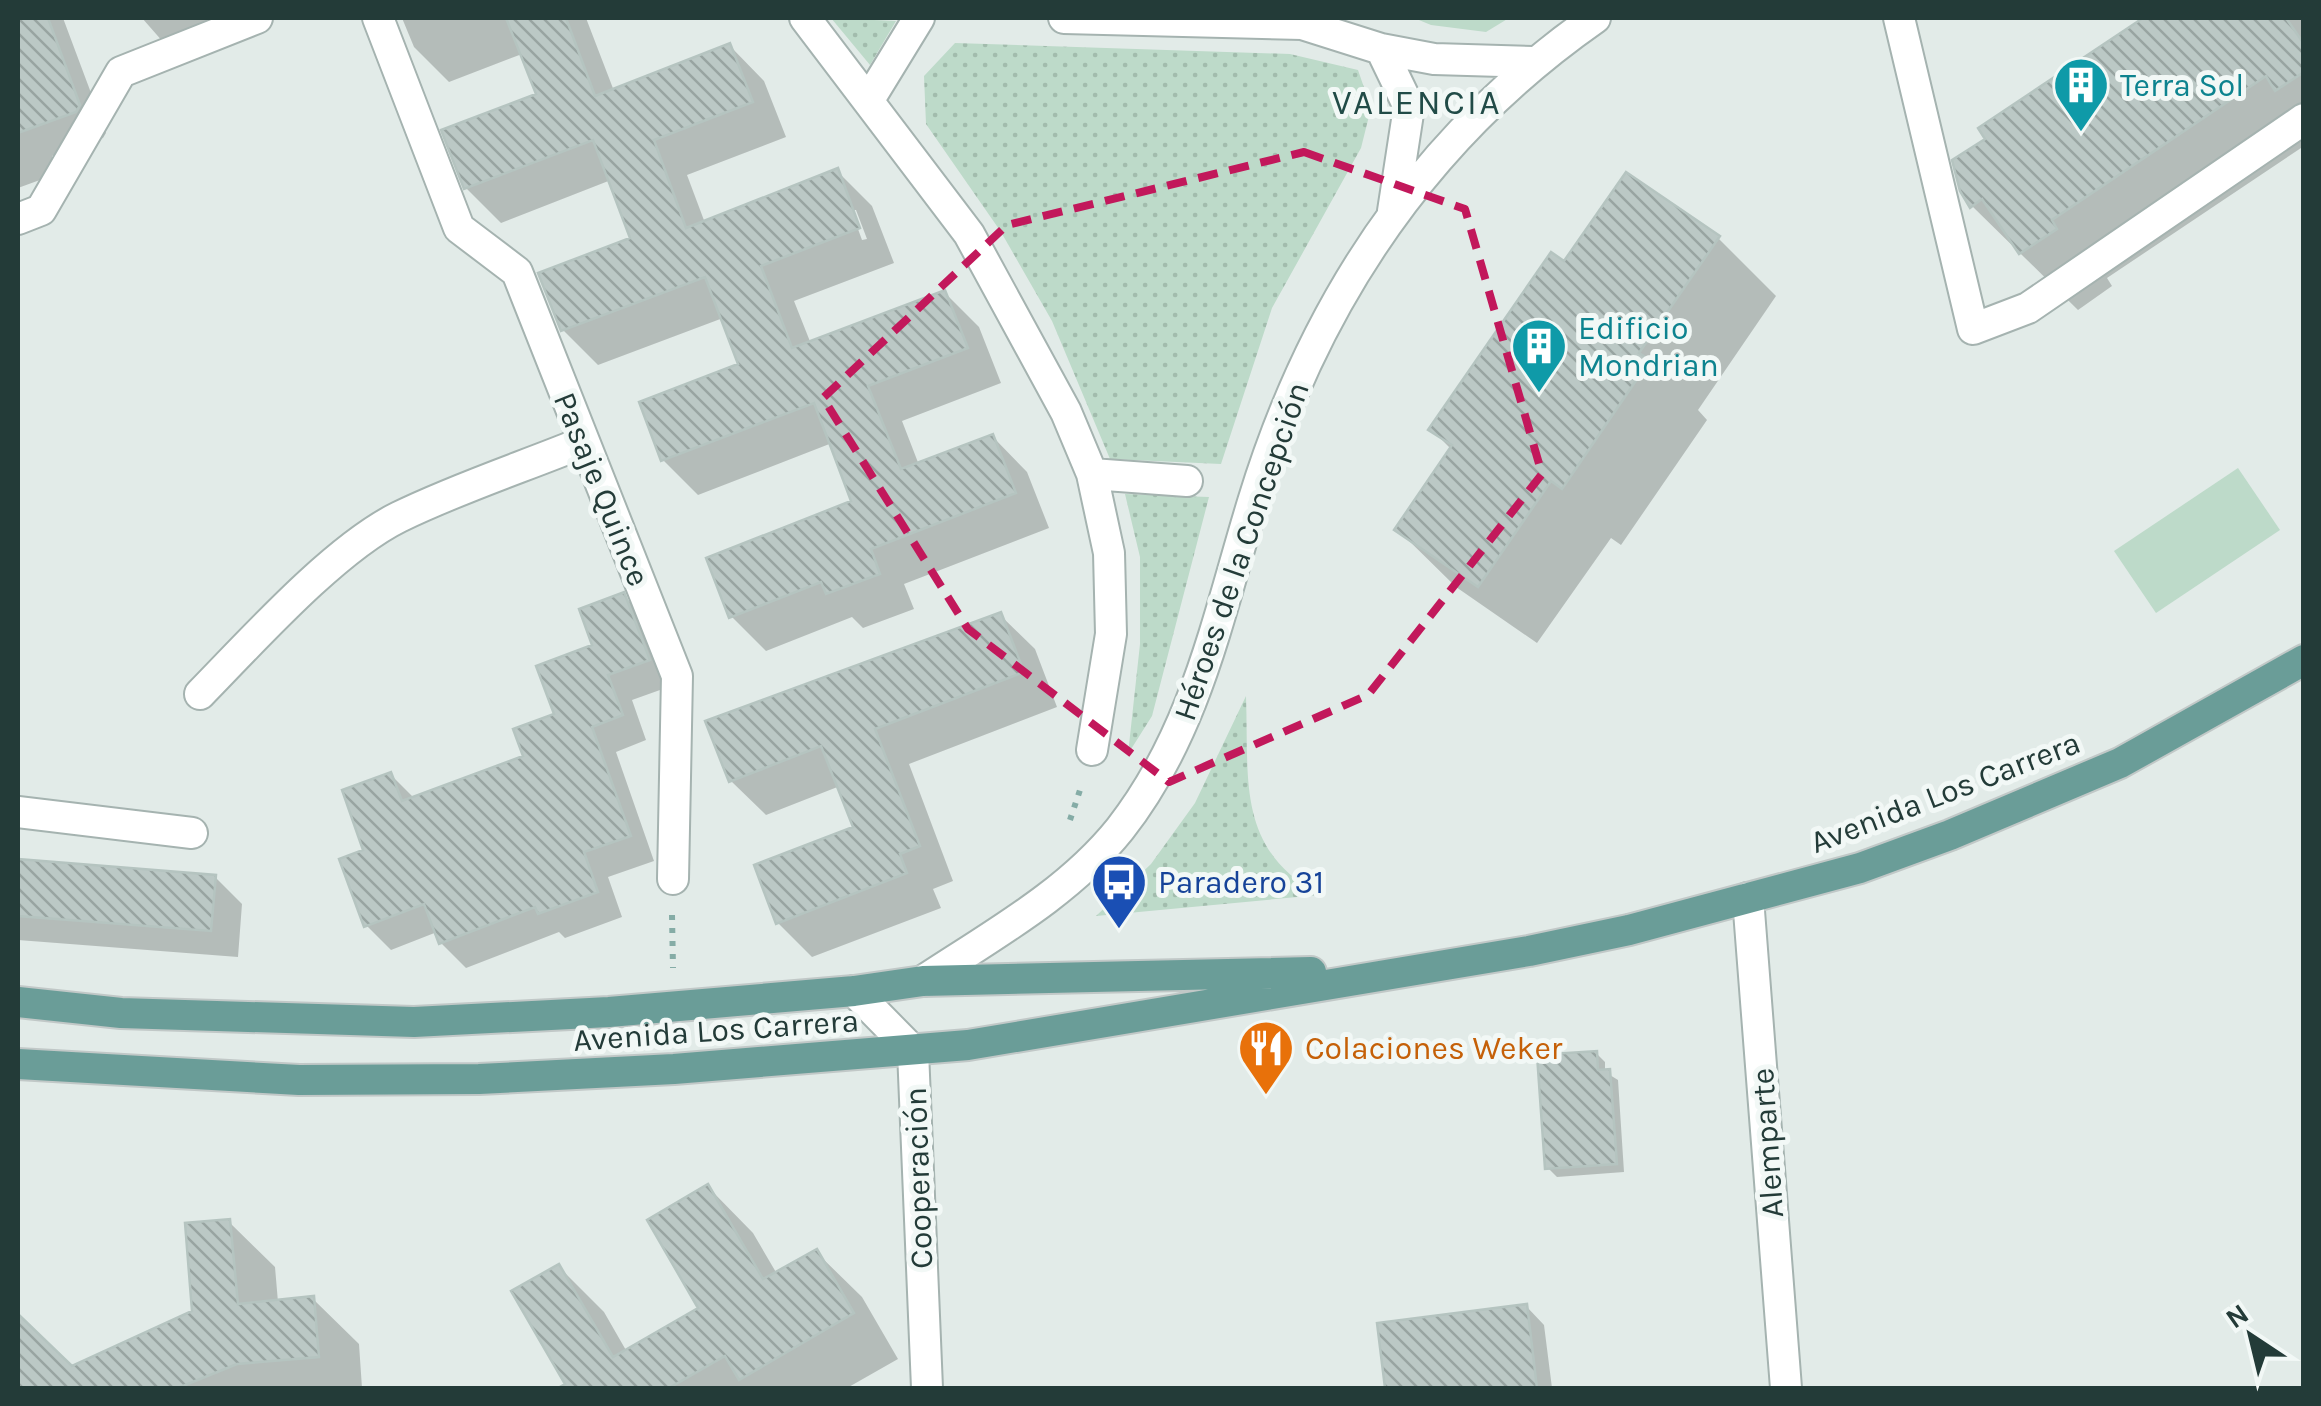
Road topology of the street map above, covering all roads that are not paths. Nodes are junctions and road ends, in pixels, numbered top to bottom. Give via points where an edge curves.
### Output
1 (257, 18) edge
2 (378, 18) edge
3 (804, 18) edge
4 (919, 18) edge
5 (1064, 18) edge
6 (1595, 18) edge
7 (1899, 18) edge
8 (1380, 48) junction
9 (1532, 62) junction
10 (870, 98) junction
11 (2304, 119) edge
12 (1393, 210) junction
13 (18, 220) edge
14 (584, 442) junction
15 (1092, 474) junction
16 (1187, 481) dead end
17 (2304, 660) edge
18 (200, 694) dead end
19 (1092, 750) dead end
20 (18, 812) edge
21 (192, 834) dead end
22 (673, 879) road end
23 (1748, 898) junction
24 (1414, 970) junction
25 (923, 981) junction
26 (854, 991) junction
27 (18, 1002) edge
28 (913, 1052) junction
29 (18, 1064) edge
30 (927, 1388) edge
31 (1786, 1388) edge

1 - 13 street via 121,72 41,210
2 - 14 street, Pasaje Quince via 459,228 518,272
3 - 10 street
4 - 10 street
5 - 8 street via 1302,24
6 - 9 street
7 - 11 street via 1973,330 2028,308
8 - 9 street via 1434,60
8 - 12 street via 1408,108
9 - 12 street via 1479,111
10 - 15 street via 968,234 1066,412
12 - 25 street, Héroes de la Concepción via 1341,293 1284,408 1207,665 1174,748 1119,830 1064,884
14 - 18 street via 398,518 359,542
14 - 22 street, Pasaje Quince via 678,676
15 - 16 street
15 - 19 street via 1110,553 1111,634
17 - 23 main road, Avenida Los Carrera via 2120,763 1860,868
20 - 21 street
23 - 24 main road, Avenida Los Carrera via 1596,937
23 - 31 street, Alemparte
24 - 25 main road, Avenida Los Carrera
24 - 28 main road, Avenida Los Carrera
25 - 26 main road, Avenida Los Carrera
26 - 27 main road, Avenida Los Carrera via 414,1022 121,1013
26 - 28 street, Cooperación
28 - 29 main road, Avenida Los Carrera via 455,1080 299,1080
28 - 30 street, Cooperación

